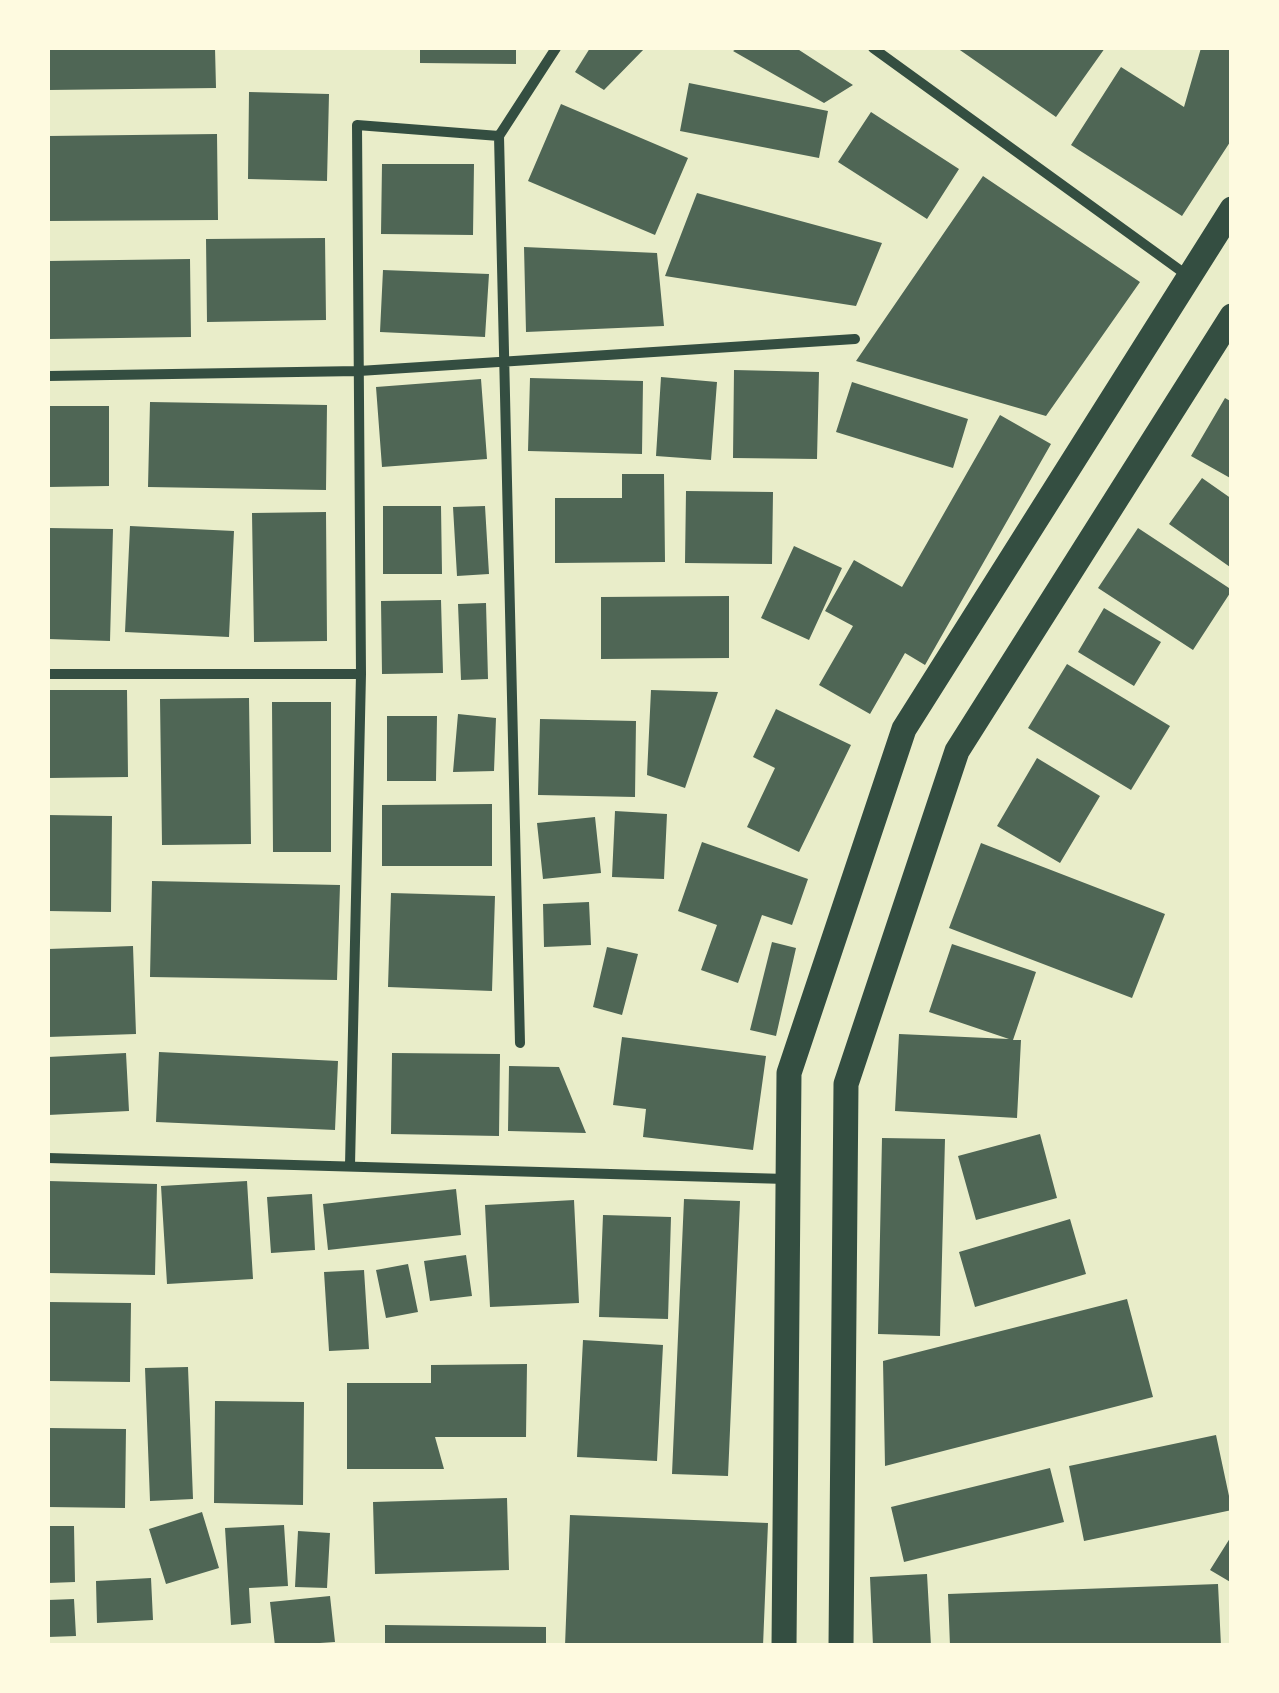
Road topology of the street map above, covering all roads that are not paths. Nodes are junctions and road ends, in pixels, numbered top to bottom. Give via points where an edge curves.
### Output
1 (556, 48) edge
2 (874, 48) edge
3 (498, 136) junction
4 (1232, 209) edge
5 (1189, 276) junction
6 (1232, 316) edge
7 (855, 339) dead end
8 (504, 361) junction
9 (359, 371) junction
10 (48, 376) edge
11 (48, 674) edge
12 (361, 674) junction
13 (520, 1043) dead end
14 (48, 1158) edge
15 (350, 1164) junction
16 (788, 1179) junction
17 (784, 1646) edge
18 (841, 1646) edge

1 - 3 street
2 - 5 street
3 - 8 street
3 - 9 street via 358,126
4 - 5 main road
5 - 16 main road via 904,729 789,1074
6 - 18 main road via 957,752 846,1084
7 - 8 street
8 - 9 street
8 - 13 street
9 - 10 street
9 - 12 street
11 - 12 street
12 - 15 street
14 - 15 street
15 - 16 street
16 - 17 main road

